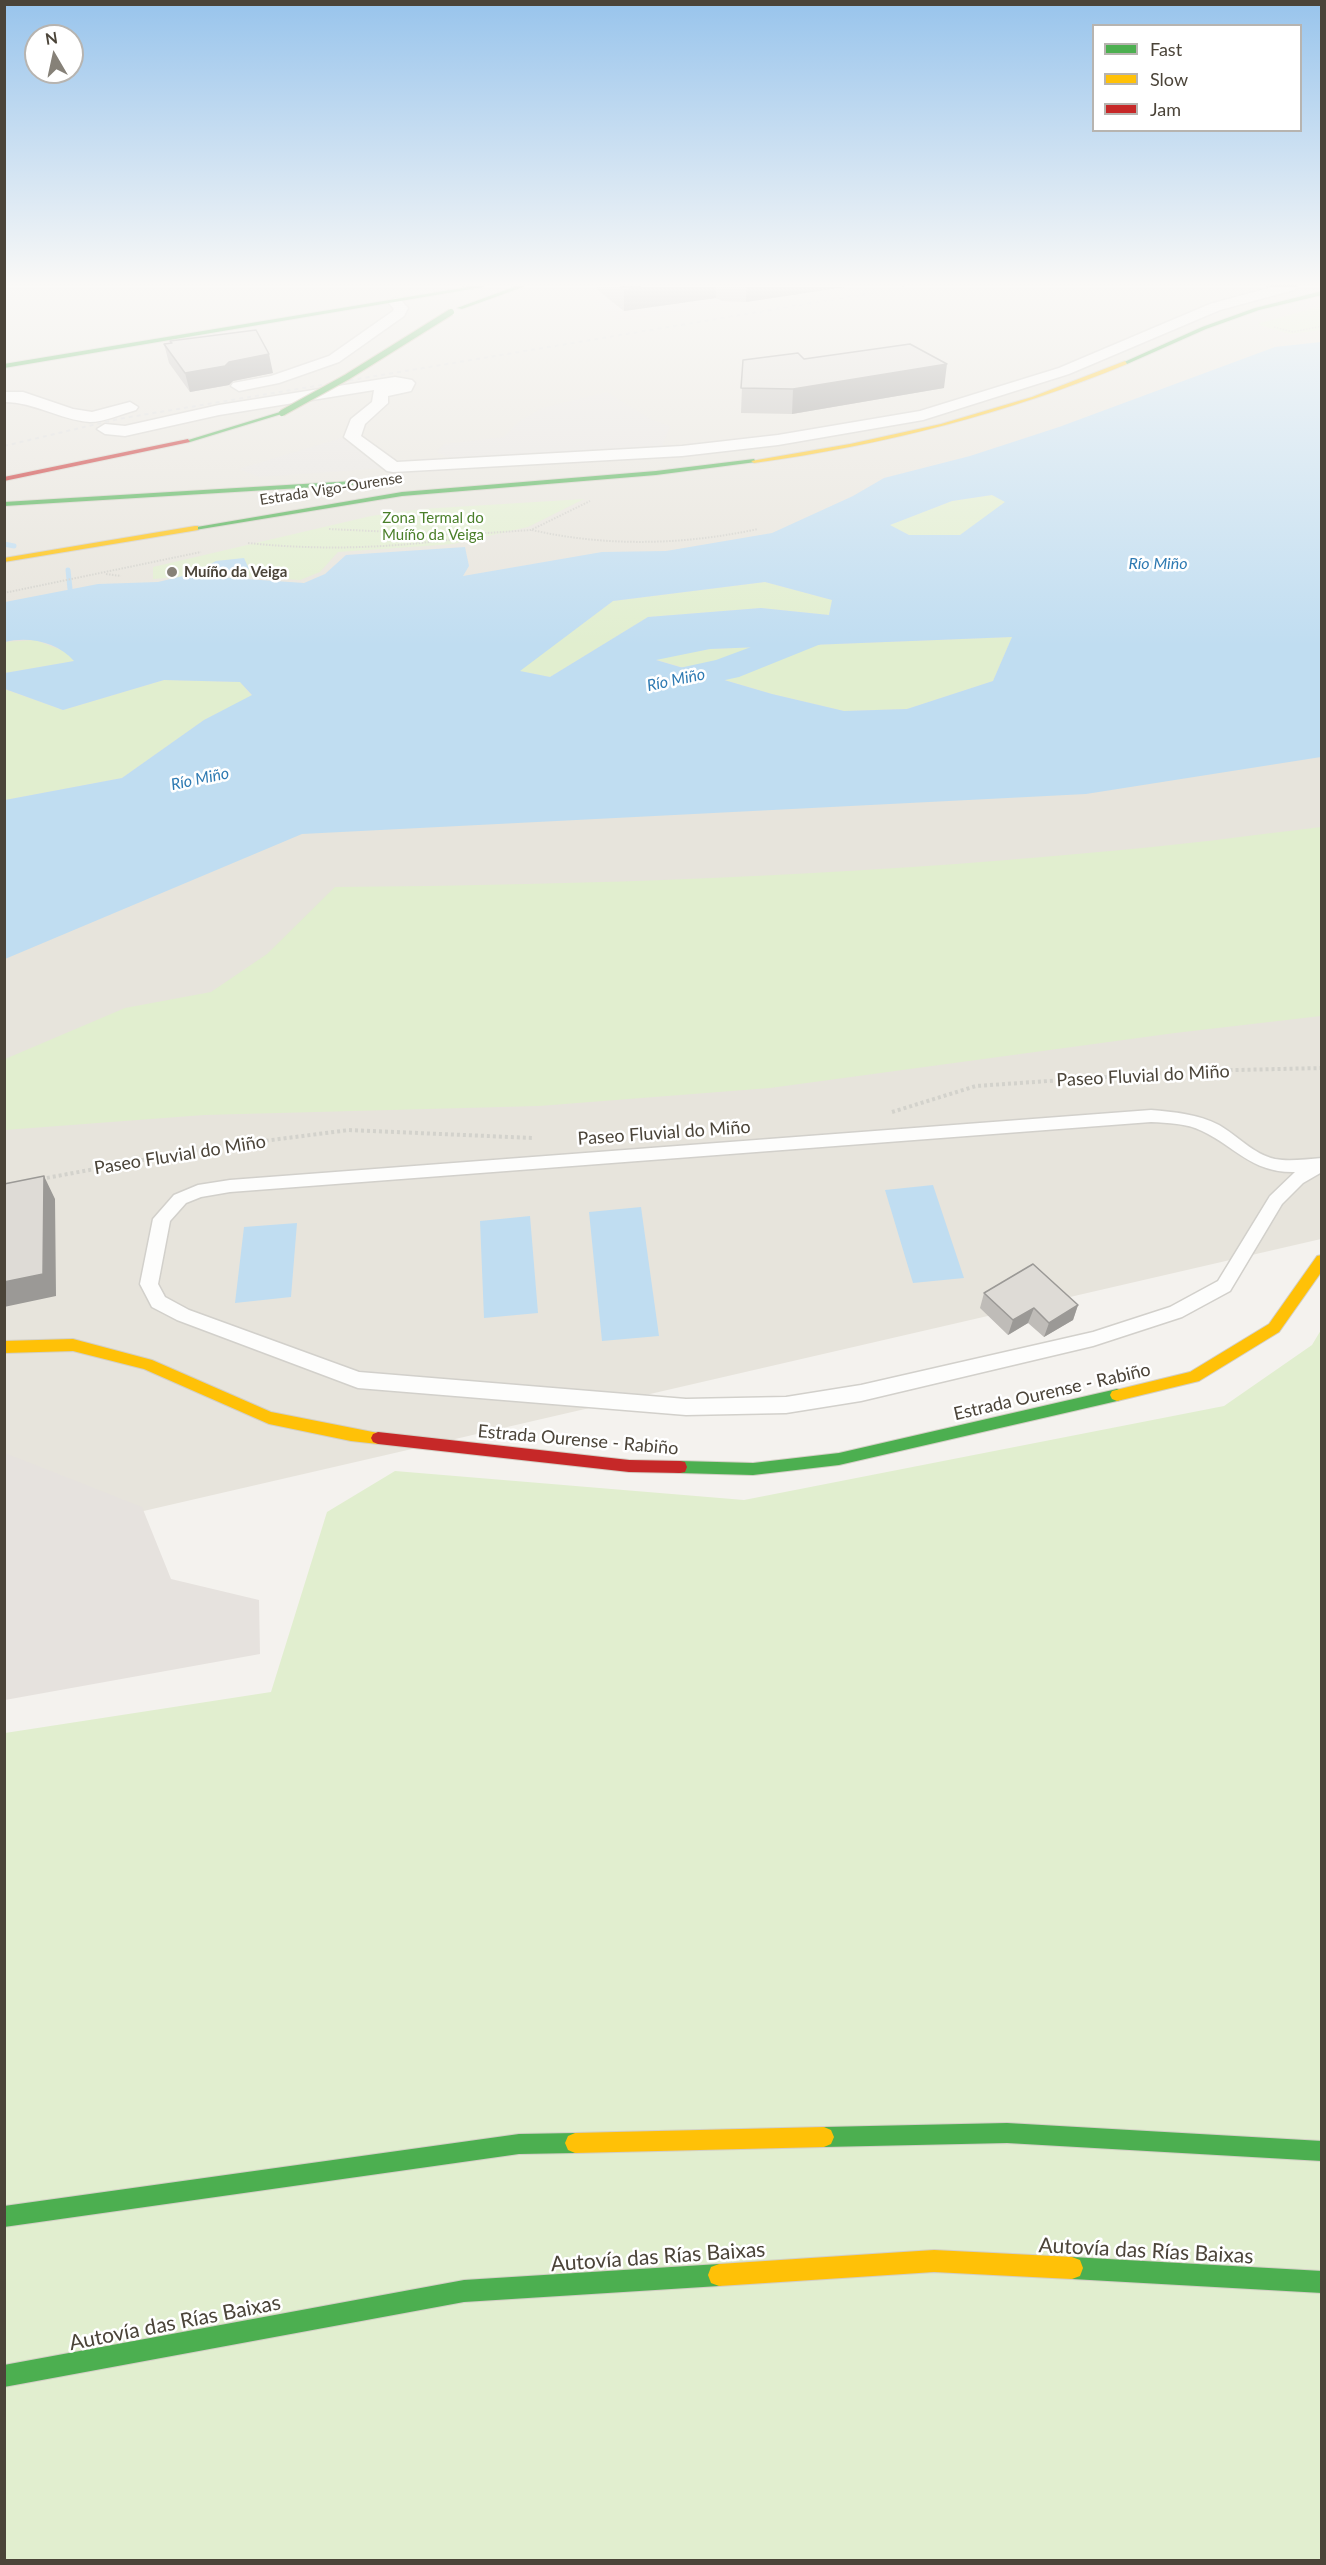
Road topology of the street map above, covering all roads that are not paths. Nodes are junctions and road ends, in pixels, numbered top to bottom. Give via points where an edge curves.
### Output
1 (51, 407) edge
2 (135, 407) edge
3 (240, 407) edge
4 (294, 407) edge
5 (376, 407) edge
6 (950, 407) edge
7 (1006, 407) edge
8 (983, 414) junction
9 (105, 429) dead end
10 (4, 479) edge
11 (389, 481) dead end
12 (365, 482) dead end
13 (4, 504) edge
14 (4, 560) edge
15 (1321, 1164) edge
16 (1322, 1260) edge
17 (4, 1347) edge
18 (1322, 2151) edge
19 (4, 2217) edge
20 (1322, 2282) edge
21 (4, 2376) edge

1 - 2 street via 92,417
3 - 9 street via 125,431
4 - 10 main road, bridge via 188,441
5 - 6 street via 357,422 352,437 393,467 682,451 778,440 923,415
7 - 8 main road, Estrada Vigo-Ourense
8 - 11 main road via 794,452 629,468
8 - 14 main road, Estrada Vigo-Ourense via 916,434 822,453 656,473 402,494
12 - 13 main road
15 - 15 lane via 1266,1163 1212,1129 1185,1118 1151,1116 230,1186 198,1191 180,1199 162,1219 149,1284 158,1302 183,1315 358,1380 686,1407 786,1405 861,1392 1093,1339 1176,1312 1224,1286 1276,1200 1297,1179
16 - 17 main road, Estrada Ourense - Rabiño via 1274,1328 1194,1377 840,1459 753,1468 629,1466 351,1435 269,1418 147,1364 73,1345
18 - 19 main road via 1007,2133 519,2144
20 - 21 main road, Autovía das Rías Baixas via 934,2261 464,2291

